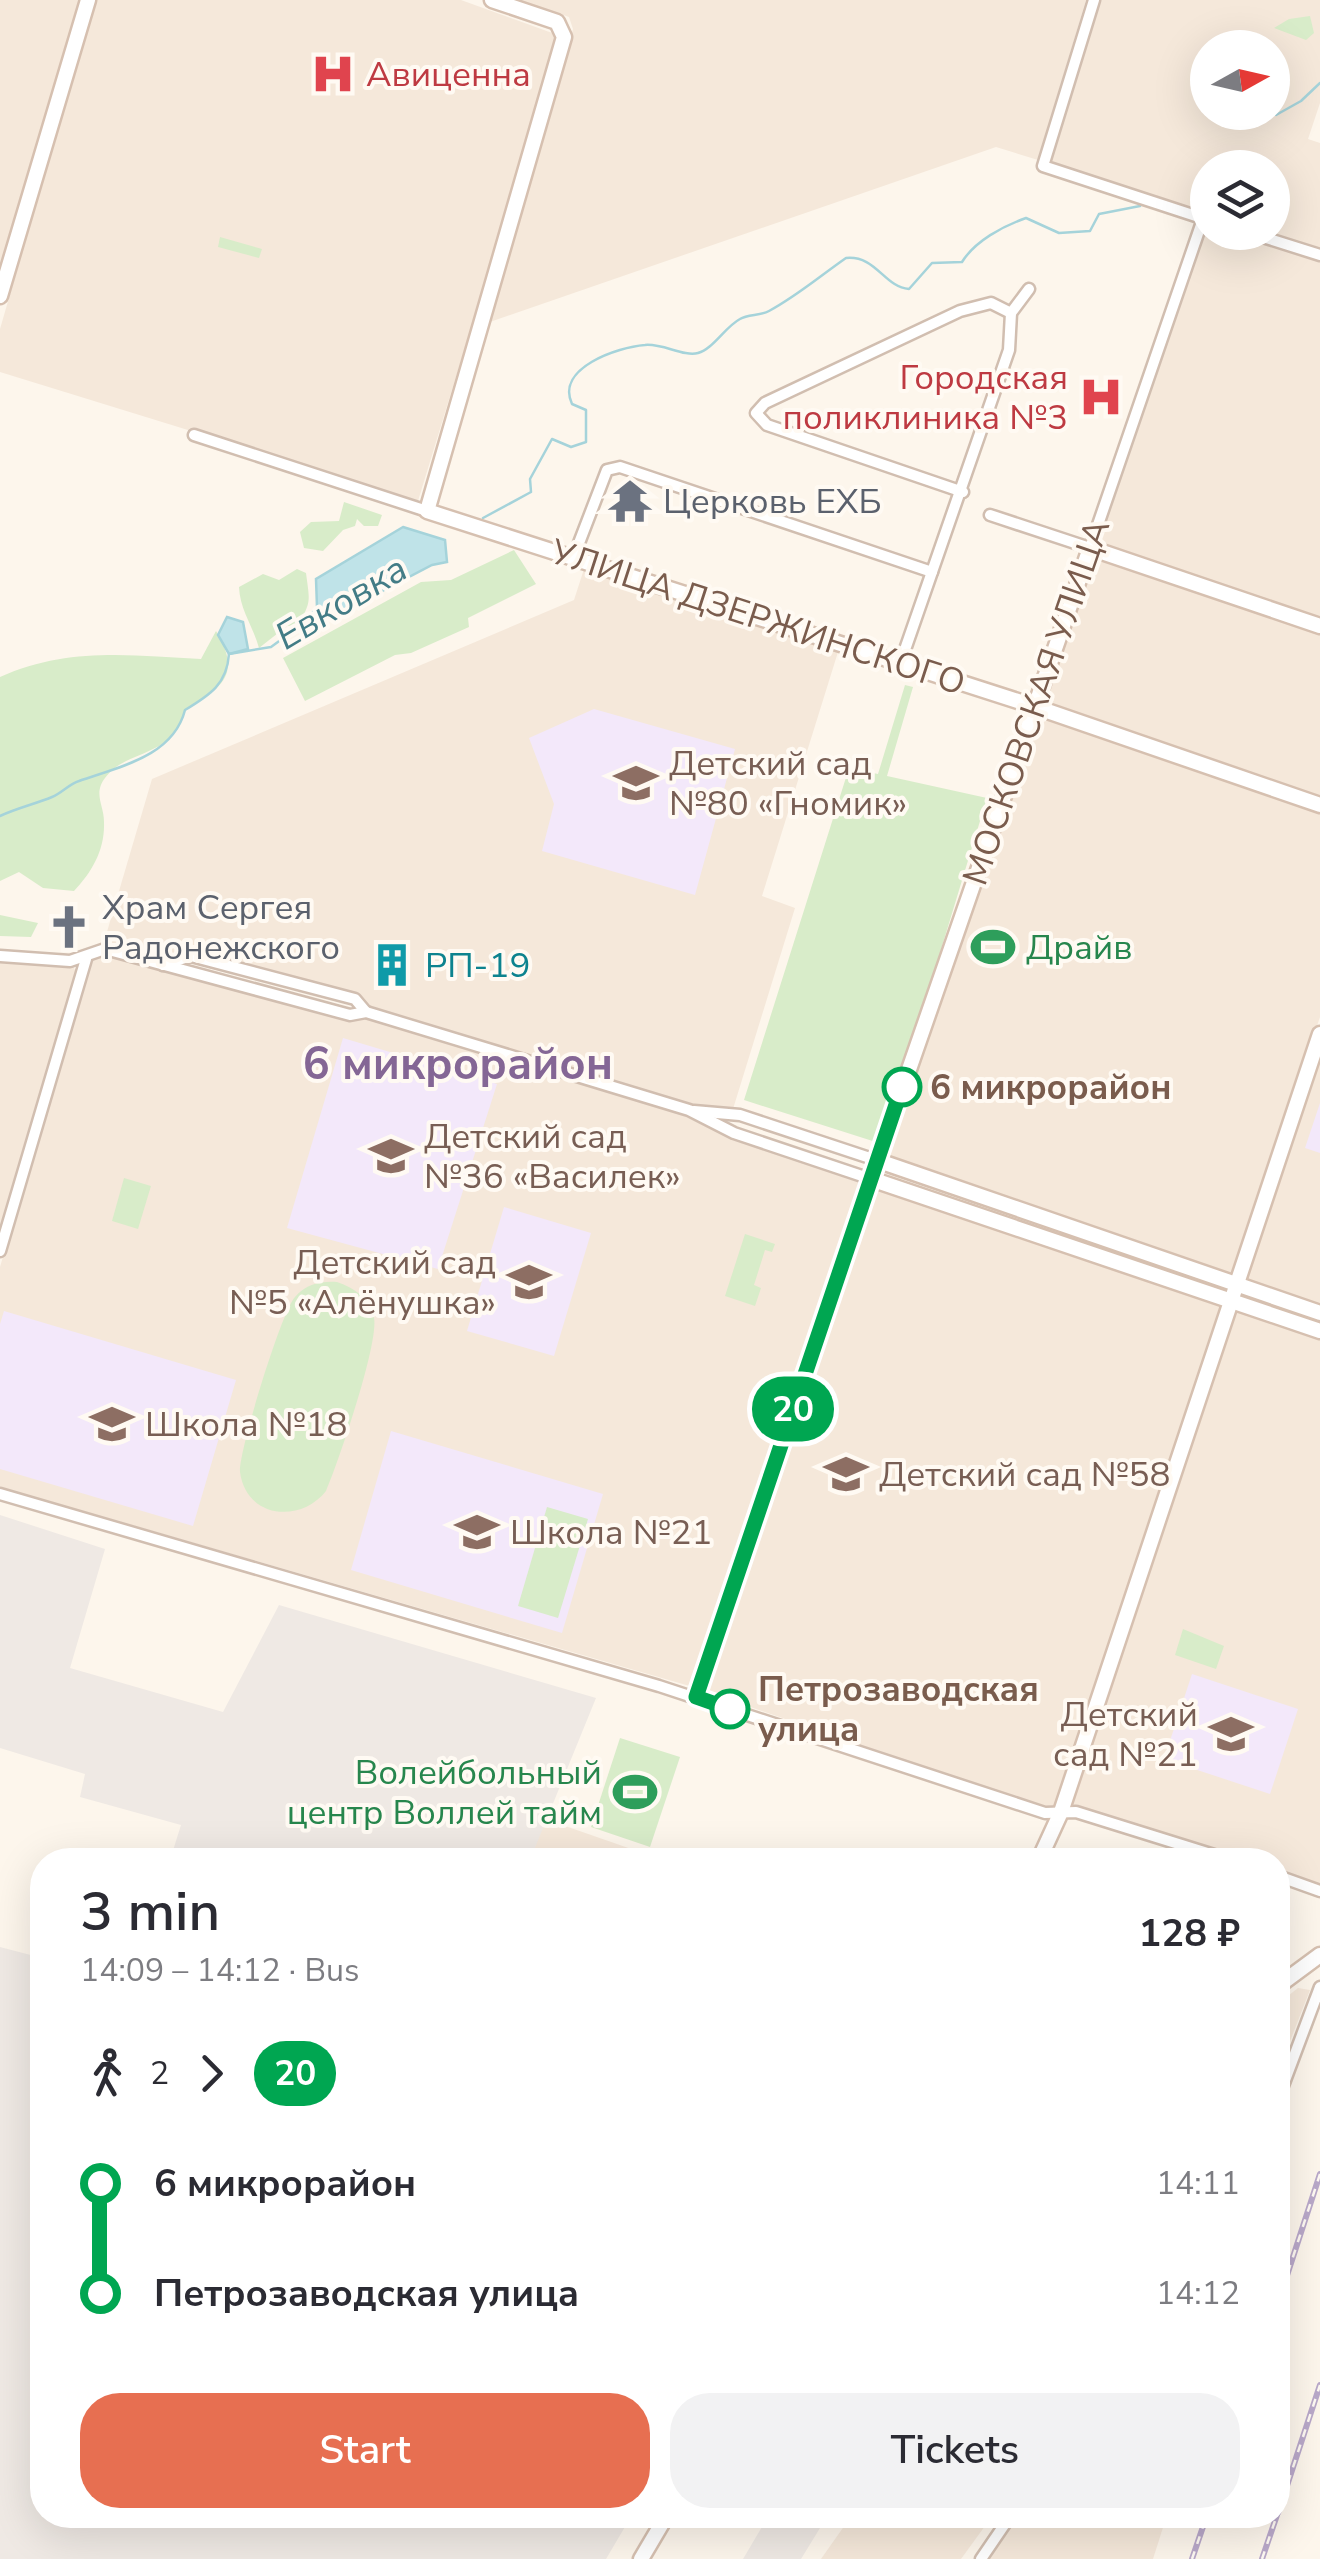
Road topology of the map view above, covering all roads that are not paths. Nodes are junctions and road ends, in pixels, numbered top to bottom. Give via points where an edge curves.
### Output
1 (88, 0) edge
2 (492, 0) edge
3 (1094, 0) edge
4 (1190, 214) edge
5 (1290, 246) edge
6 (1195, 250) edge
7 (1320, 256) edge
8 (1029, 289) dead end
9 (0, 296) edge
10 (1011, 312) junction
11 (194, 435) dead end
12 (963, 492) junction
13 (427, 511) junction
14 (990, 515) dead end
15 (1090, 548) junction
16 (574, 556) junction
17 (932, 572) junction
18 (1320, 626) edge
19 (900, 664) junction
20 (1035, 707) junction
21 (1320, 804) edge
22 (0, 956) edge
23 (86, 958) junction
24 (163, 965) junction
25 (366, 1012) junction
26 (1320, 1034) edge
27 (688, 1110) junction
28 (740, 1115) junction
29 (734, 1133) junction
30 (876, 1160) junction
31 (870, 1179) junction
32 (0, 1251) edge
33 (1232, 1293) junction
34 (1320, 1313) edge
35 (1320, 1331) edge
36 (0, 1494) edge
37 (696, 1697) junction
38 (1061, 1812) junction
39 (1044, 1848) edge
40 (1192, 1848) edge
41 (1290, 1880) edge
42 (1320, 1891) edge
43 (1320, 1955) edge
44 (1290, 1977) edge
45 (1320, 1987) edge
46 (1290, 2067) edge
47 (659, 2528) edge
48 (1002, 2528) edge
49 (641, 2559) edge
50 (980, 2559) edge

1 - 9 street
2 - 13 street via 557,22 564,37
3 - 4 street via 1043,166
5 - 7 street
6 - 15 street, МОСКОВСКАЯ УЛИЦА
8 - 10 street
10 - 12 street via 1009,350
10 - 12 street via 991,302 960,311 756,413 768,425
11 - 13 street, УЛИЦА ДЗЕРЖИНСКОГО
12 - 17 street
13 - 16 street, УЛИЦА ДЗЕРЖИНСКОГО
14 - 15 street
15 - 18 street
15 - 20 street, МОСКОВСКАЯ УЛИЦА
16 - 17 street via 608,470 620,467
16 - 19 street, УЛИЦА ДЗЕРЖИНСКОГО
17 - 19 street
19 - 20 street, УЛИЦА ДЗЕРЖИНСКОГО
20 - 21 street, УЛИЦА ДЗЕРЖИНСКОГО
20 - 30 street, МОСКОВСКАЯ УЛИЦА
22 - 23 street
23 - 24 street via 106,949
23 - 32 street
24 - 25 street via 350,1016
24 - 25 street via 191,956 355,999
25 - 27 street
26 - 33 street
27 - 28 street
27 - 29 street
28 - 29 street
28 - 30 street
29 - 31 street
30 - 31 street, МОСКОВСКАЯ УЛИЦА
30 - 33 street
31 - 33 street
31 - 37 street, МОСКОВСКАЯ УЛИЦА
33 - 34 street
33 - 35 street
33 - 38 street
36 - 37 street
37 - 38 street via 1045,1813
38 - 39 street
38 - 40 street
41 - 42 street
43 - 44 street
45 - 46 street
47 - 49 street
48 - 50 street

